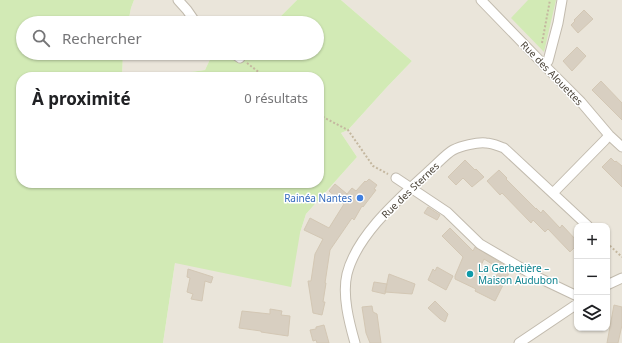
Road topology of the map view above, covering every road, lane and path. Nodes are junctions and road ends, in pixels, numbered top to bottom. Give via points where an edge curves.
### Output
1 (178, 0) edge
2 (481, 0) edge
3 (562, 0) edge
4 (191, 16) edge
5 (243, 60) edge
6 (544, 65) junction
7 (259, 72) edge
8 (324, 118) edge
9 (609, 135) junction
10 (622, 146) edge
11 (396, 178) joint
12 (411, 188) junction
13 (552, 193) junction
14 (585, 223) edge
15 (610, 246) edge
16 (622, 257) edge
17 (622, 278) edge
18 (610, 284) edge
19 (575, 295) edge
20 (574, 306) edge
21 (354, 343) edge
22 (519, 343) edge

1 - 4 street
2 - 6 street, Rue des Alouettes
3 - 6 street via 548,61
5 - 7 path
6 - 9 street, Rue des Alouettes
8 - 11 path via 348,130 374,166
9 - 10 street, Rue des Alouettes
9 - 13 street
11 - 12 street
12 - 13 street, Rue des Sternes via 452,150 486,143 504,148
12 - 19 street via 447,212 480,244 535,276
12 - 21 street, Rue des Sternes via 364,238 352,260 345,288
13 - 14 street, Rue des Sternes
15 - 16 path
17 - 18 street
20 - 22 street

